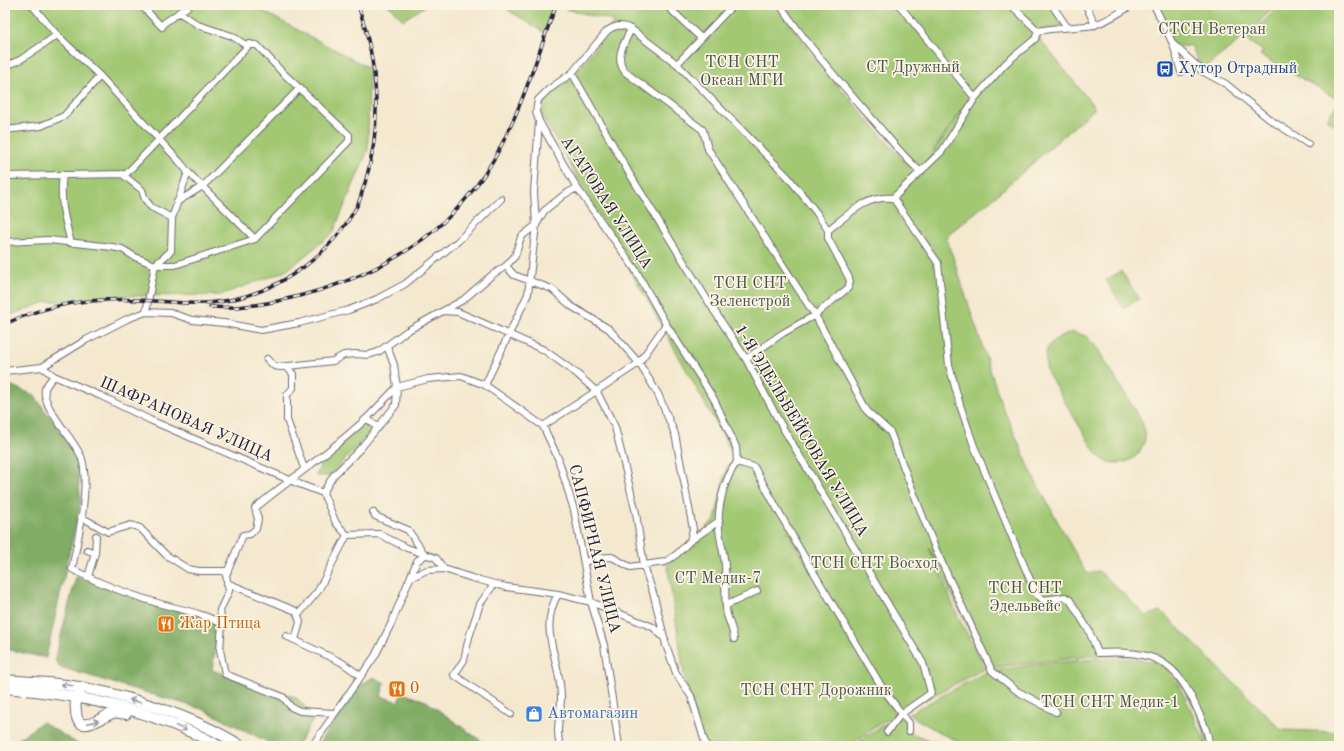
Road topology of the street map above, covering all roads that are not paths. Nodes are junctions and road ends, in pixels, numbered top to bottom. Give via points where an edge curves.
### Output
1 (32, 5) edge
2 (141, 5) edge
3 (190, 5) edge
4 (666, 5) edge
5 (733, 5) edge
6 (780, 5) edge
7 (899, 5) edge
8 (1012, 5) edge
9 (1052, 5) edge
10 (1086, 5) edge
11 (1132, 5) edge
12 (1154, 5) edge
13 (179, 12) junction
14 (1095, 24) junction
15 (1067, 27) junction
16 (631, 28) junction
17 (1038, 31) junction
18 (57, 35) junction
19 (701, 38) junction
20 (250, 44) junction
21 (1173, 44) junction
22 (677, 64) junction
23 (5, 66) edge
24 (1181, 72) dead end
25 (572, 73) junction
26 (100, 76) junction
27 (300, 88) junction
28 (975, 98) junction
29 (539, 121) junction
30 (5, 130) edge
31 (158, 140) junction
32 (1308, 144) dead end
33 (188, 172) junction
34 (921, 172) junction
35 (122, 174) junction
36 (63, 175) junction
37 (5, 176) edge
38 (202, 186) junction
39 (577, 188) junction
40 (893, 198) junction
41 (501, 199) dead end
42 (177, 202) junction
43 (172, 218) junction
44 (536, 225) junction
45 (828, 230) junction
46 (255, 240) junction
47 (5, 242) edge
48 (71, 243) junction
49 (155, 265) junction
50 (506, 266) junction
51 (530, 282) junction
52 (443, 311) junction
53 (146, 312) junction
54 (815, 315) junction
55 (666, 324) junction
56 (510, 334) junction
57 (386, 346) junction
58 (267, 359) dead end
59 (746, 359) junction
60 (639, 363) junction
61 (286, 366) junction
62 (42, 367) junction
63 (5, 371) edge
64 (54, 376) junction
65 (485, 385) junction
66 (397, 387) junction
67 (597, 392) junction
68 (367, 418) junction
69 (543, 426) junction
70 (378, 428) junction
71 (737, 462) junction
72 (304, 468) junction
73 (291, 481) junction
74 (323, 492) junction
75 (373, 512) dead end
76 (81, 516) junction
77 (719, 521) junction
78 (347, 535) junction
79 (96, 536) dead end
80 (690, 541) junction
81 (87, 550) dead end
82 (95, 553) junction
83 (425, 555) junction
84 (585, 562) junction
85 (644, 566) junction
86 (444, 568) junction
87 (228, 571) junction
88 (88, 577) junction
89 (410, 578) junction
90 (227, 582) junction
91 (494, 584) junction
92 (757, 590) dead end
93 (558, 594) junction
94 (591, 602) junction
95 (727, 605) junction
96 (298, 615) junction
97 (222, 624) junction
98 (286, 636) dead end
99 (665, 639) junction
100 (734, 639) dead end
101 (295, 640) junction
102 (361, 676) junction
103 (5, 680) edge
104 (5, 688) edge
105 (118, 696) junction
106 (77, 698) junction
107 (1056, 712) dead end
108 (335, 713) junction
109 (511, 714) dead end
110 (901, 714) junction
111 (154, 718) junction
112 (909, 731) dead end
113 (887, 732) dead end
114 (219, 746) edge
115 (241, 746) edge
116 (312, 746) edge
117 (560, 746) edge
118 (619, 746) edge
119 (706, 746) edge
120 (1209, 746) edge

1 - 18 street
2 - 13 street via 162,27
3 - 13 street
4 - 19 street
5 - 19 street
6 - 34 street via 823,64 902,155
7 - 28 street
8 - 17 street
9 - 15 street
10 - 14 street
11 - 14 street
12 - 21 street
13 - 20 street via 198,25 232,36 244,44
14 - 15 street
15 - 17 street
16 - 22 street
16 - 25 street, АГАТОВАЯ УЛИЦА via 613,26
16 - 54 street via 620,54 625,72 703,130 708,149
17 - 28 street via 1035,38 1006,63
18 - 23 street via 20,60
18 - 26 street
19 - 22 street
20 - 27 street via 257,45
20 - 31 street
21 - 24 street
21 - 32 street via 1202,71 1226,84 1269,119
22 - 45 street via 788,177
25 - 29 street, АГАТОВАЯ УЛИЦА via 538,100 536,112
25 - 59 street, 1-Я ЭДЕЛЬВЕЙСОВАЯ УЛИЦА via 629,173
26 - 30 street via 64,116 41,126
26 - 31 street
27 - 38 street
27 - 46 street via 350,135 349,141
28 - 34 street via 942,151
29 - 39 street, АГАТОВАЯ УЛИЦА
29 - 44 street via 534,192
31 - 33 street
31 - 35 street via 126,174
33 - 38 street
33 - 42 street
34 - 40 street
35 - 36 street
35 - 43 street via 142,190 151,207
36 - 37 street
36 - 48 street via 61,196
38 - 42 street
38 - 46 street
39 - 44 street via 544,211
39 - 55 street, АГАТОВАЯ УЛИЦА via 635,269
40 - 45 street via 882,196 869,200
40 - 120 street via 938,262 948,365 974,446 1036,594 1044,600 1065,597 1070,600 1089,631 1098,653 1126,653 1165,663 1180,676 1189,690 1208,736
41 - 53 street via 453,245 405,284 349,310 261,330 192,320 171,313
42 - 43 street
43 - 49 street via 171,251
44 - 50 street via 521,237 515,256
44 - 51 street
45 - 54 street via 828,238 850,282 848,288
46 - 49 street via 175,265
47 - 48 street via 49,240
48 - 49 street via 122,249
49 - 53 street
50 - 51 street via 514,275
50 - 52 street via 463,300
51 - 56 street via 528,294
51 - 60 street via 552,289 571,306 609,329
52 - 56 street via 458,312
52 - 57 street
53 - 62 street via 86,340
54 - 59 street
54 - 107 street via 867,411 890,432 935,548 992,671 1016,691
55 - 60 street
55 - 71 street, АГАТОВАЯ УЛИЦА via 714,399 736,447
56 - 65 street
56 - 67 street via 544,350
57 - 61 street via 368,355 344,355 333,360
57 - 66 street via 394,365
58 - 61 street via 274,366
59 - 110 street, 1-Я ЭДЕЛЬВЕЙСОВАЯ УЛИЦА via 780,423 923,663 931,693
60 - 67 street
60 - 80 street via 658,394 675,434 693,529
61 - 72 street via 293,374 293,388 287,395 287,420
62 - 63 street
62 - 64 street, ШАФРАНОВАЯ УЛИЦА
64 - 73 street, ШАФРАНОВАЯ УЛИЦА
64 - 76 street via 45,389 46,401 82,460 84,482
65 - 66 street, САПФИРНАЯ УЛИЦА via 461,376 428,379
65 - 69 street, САПФИРНАЯ УЛИЦА
66 - 68 street
66 - 70 street via 396,405
67 - 69 street
67 - 85 street via 615,427 636,514
68 - 70 street
68 - 72 street via 333,449
69 - 84 street, САПФИРНАЯ УЛИЦА via 558,458 574,510
70 - 74 street via 333,476
71 - 77 street via 721,498
71 - 110 street via 754,467 850,635 883,690
72 - 73 street
73 - 74 street, ШАФРАНОВАЯ УЛИЦА
73 - 87 street via 255,508 258,519 256,529 250,534 243,535
74 - 78 street via 336,523
75 - 83 street via 375,516 408,530
76 - 87 street via 108,532 131,525 140,528 166,555 188,569
76 - 88 street via 72,569
77 - 80 street
77 - 95 street via 724,549
78 - 83 street via 379,534
78 - 96 street via 318,591
79 - 82 street
80 - 85 street via 665,562
81 - 82 street
82 - 88 street
83 - 86 street via 436,558
83 - 89 street via 417,561
84 - 85 street via 595,558 612,557 630,567
84 - 94 street, САПФИРНАЯ УЛИЦА
85 - 99 street
86 - 89 street via 427,570
86 - 91 street
87 - 90 street
88 - 97 street via 141,598 209,617
89 - 102 street via 388,629
90 - 96 street via 296,611
90 - 97 street via 229,591 220,610
91 - 93 street
91 - 109 street via 480,604 464,660 454,675
92 - 95 street
93 - 94 street
93 - 117 street via 549,615 550,639 561,697 557,727
94 - 99 street via 653,627
94 - 118 street, САПФИРНАЯ УЛИЦА via 604,645
95 - 100 street
96 - 101 street via 300,622
97 - 108 street via 220,650 225,674 283,696 291,707 300,711
98 - 101 street
99 - 119 street via 676,673 691,696
101 - 102 street via 341,662
102 - 108 street
105 -> 103 main road via 66,685
104 - 106 main road
105 - 106 main road via 83,691
115 -> 105 main road via 211,729
106 - 111 main road
106 -> 111 main road via 76,713 82,723 96,723 116,712 141,718
108 - 116 street
110 - 112 street via 909,723
110 - 113 street, 1-Я ЭДЕЛЬВЕЙСОВАЯ УЛИЦА
111 -> 114 main road

